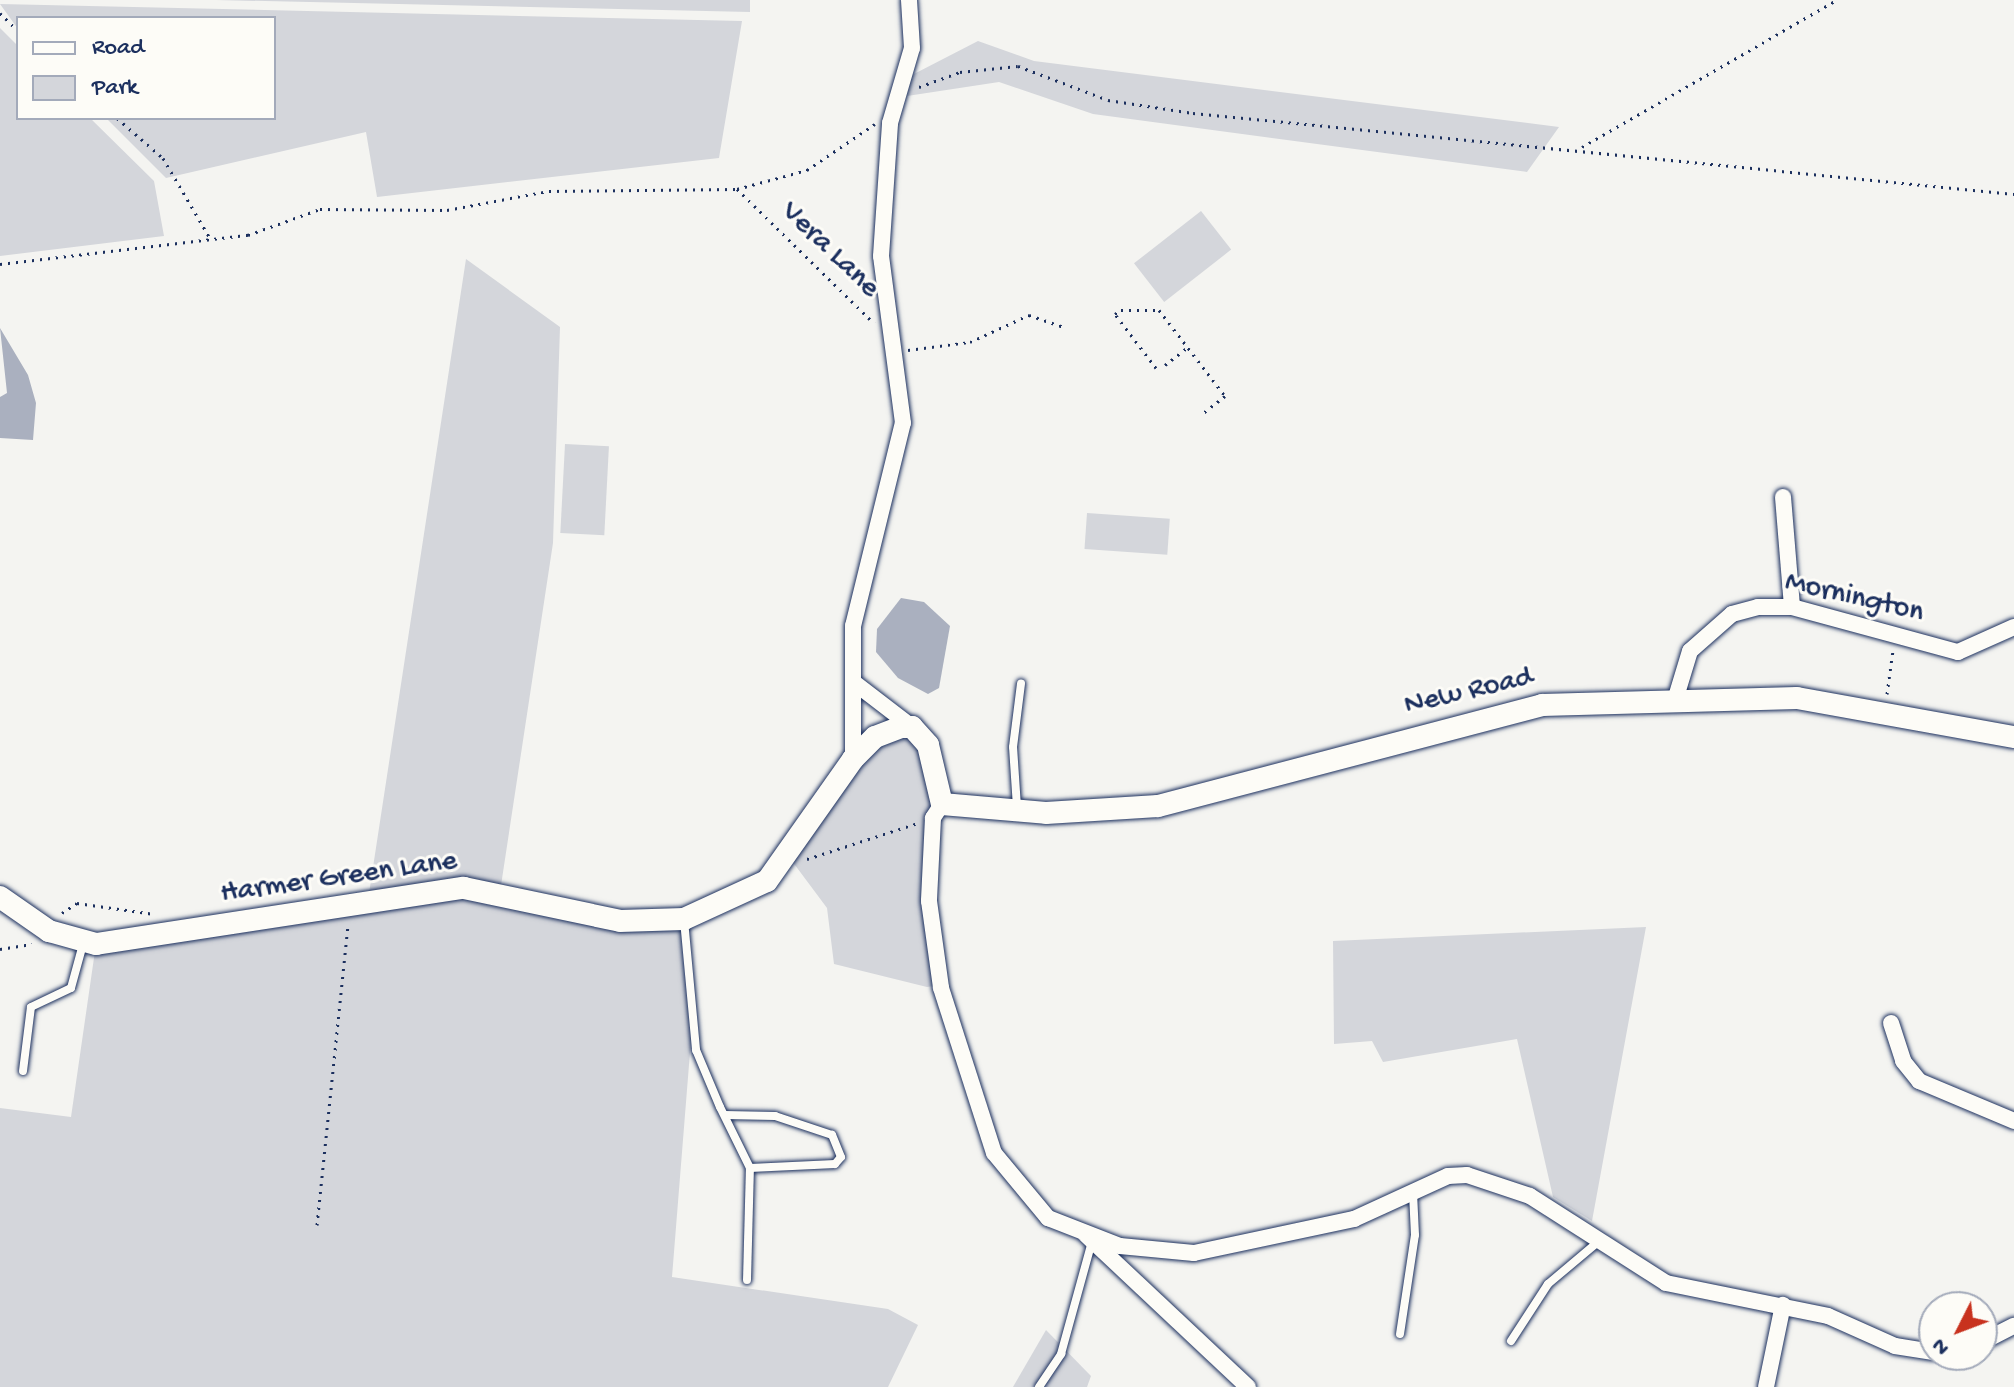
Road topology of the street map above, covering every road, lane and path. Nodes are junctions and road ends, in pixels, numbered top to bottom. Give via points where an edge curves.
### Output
1 (909, 0) edge
2 (1837, 0) edge
3 (0, 13) edge
4 (16, 29) edge
5 (898, 94) junction
6 (119, 120) edge
7 (1582, 147) junction
8 (737, 189) junction
9 (2014, 194) edge
10 (210, 238) junction
11 (0, 264) edge
12 (1063, 327) dead end
13 (895, 346) junction
14 (1188, 348) junction
15 (1165, 365) dead end
16 (1156, 368) dead end
17 (1203, 413) dead end
18 (1783, 497) dead end
19 (1792, 607) junction
20 (2014, 627) edge
21 (1895, 639) junction
22 (856, 684) junction
23 (1021, 684) dead end
24 (1676, 697) junction
25 (1885, 709) junction
26 (912, 727) junction
27 (2014, 737) edge
28 (853, 759) junction
29 (938, 811) junction
30 (1017, 812) junction
31 (779, 868) junction
32 (0, 897) edge
33 (349, 906) junction
34 (171, 916) dead end
35 (684, 919) junction
36 (46, 929) junction
37 (83, 943) junction
38 (0, 949) edge
39 (1891, 1023) dead end
40 (23, 1071) dead end
41 (725, 1115) junction
42 (2014, 1121) edge
43 (750, 1168) junction
44 (1413, 1191) junction
45 (317, 1225) dead end
46 (1089, 1240) junction
47 (1599, 1241) junction
48 (747, 1280) dead end
49 (1783, 1305) junction
50 (1400, 1334) dead end
51 (1511, 1341) dead end
52 (1918, 1350) edge
53 (1039, 1387) edge
54 (1248, 1387) edge
55 (1766, 1387) edge

1 - 5 street via 912,48
2 - 7 path
3 - 4 path
5 - 7 path via 960,72 1018,66 1108,100
5 - 8 path via 882,118 827,158 786,180
5 - 13 street via 881,256
6 - 10 path via 163,158
7 - 9 path
8 - 10 path via 549,191 447,210 320,209 248,235
8 - 13 path, Vera Lane
10 - 11 path
12 - 13 path via 1029,315 970,342
13 - 22 street via 903,423 853,626
14 - 15 path
14 - 16 path via 1159,310 1130,307 1115,314
14 - 17 path via 1225,396
18 - 19 street
19 - 21 street, Mornington
19 - 24 street, Mornington via 1732,614 1690,651
20 - 21 street, Mornington via 1958,652
21 - 25 path
22 - 26 street
22 - 28 street
23 - 30 lane via 1013,747
24 - 25 street, New Road via 1797,698
24 - 30 street, New Road via 1542,705 1484,717 1158,806
25 - 27 street, New Road
26 - 28 street, Harmer Green Lane via 875,737
26 - 29 street via 928,745
28 - 31 street, Harmer Green Lane
29 - 30 street, New Road
29 - 31 path
29 - 46 street via 929,901 940,985 978,1117 1029,1201
31 - 35 street, Harmer Green Lane via 767,881
32 - 36 street, Harmer Green Lane
33 - 35 street, Harmer Green Lane via 464,888 620,921
33 - 37 street, Harmer Green Lane
33 - 45 path
34 - 36 path via 77,903
35 - 41 lane via 696,1050
36 - 37 street, Harmer Green Lane
36 - 38 path via 43,942
37 - 40 lane via 71,988 31,1007
39 - 42 street via 1903,1061 1919,1081
41 - 43 lane
41 - 43 lane via 775,1116 832,1135 840,1146 835,1164
43 - 48 lane
44 - 46 street via 1354,1219 1206,1251
44 - 47 street via 1448,1176 1496,1182
44 - 50 lane via 1415,1235
46 - 53 lane via 1061,1354
46 - 54 street
47 - 49 street via 1666,1283
47 - 51 lane via 1548,1284
49 - 52 street
49 - 55 street

